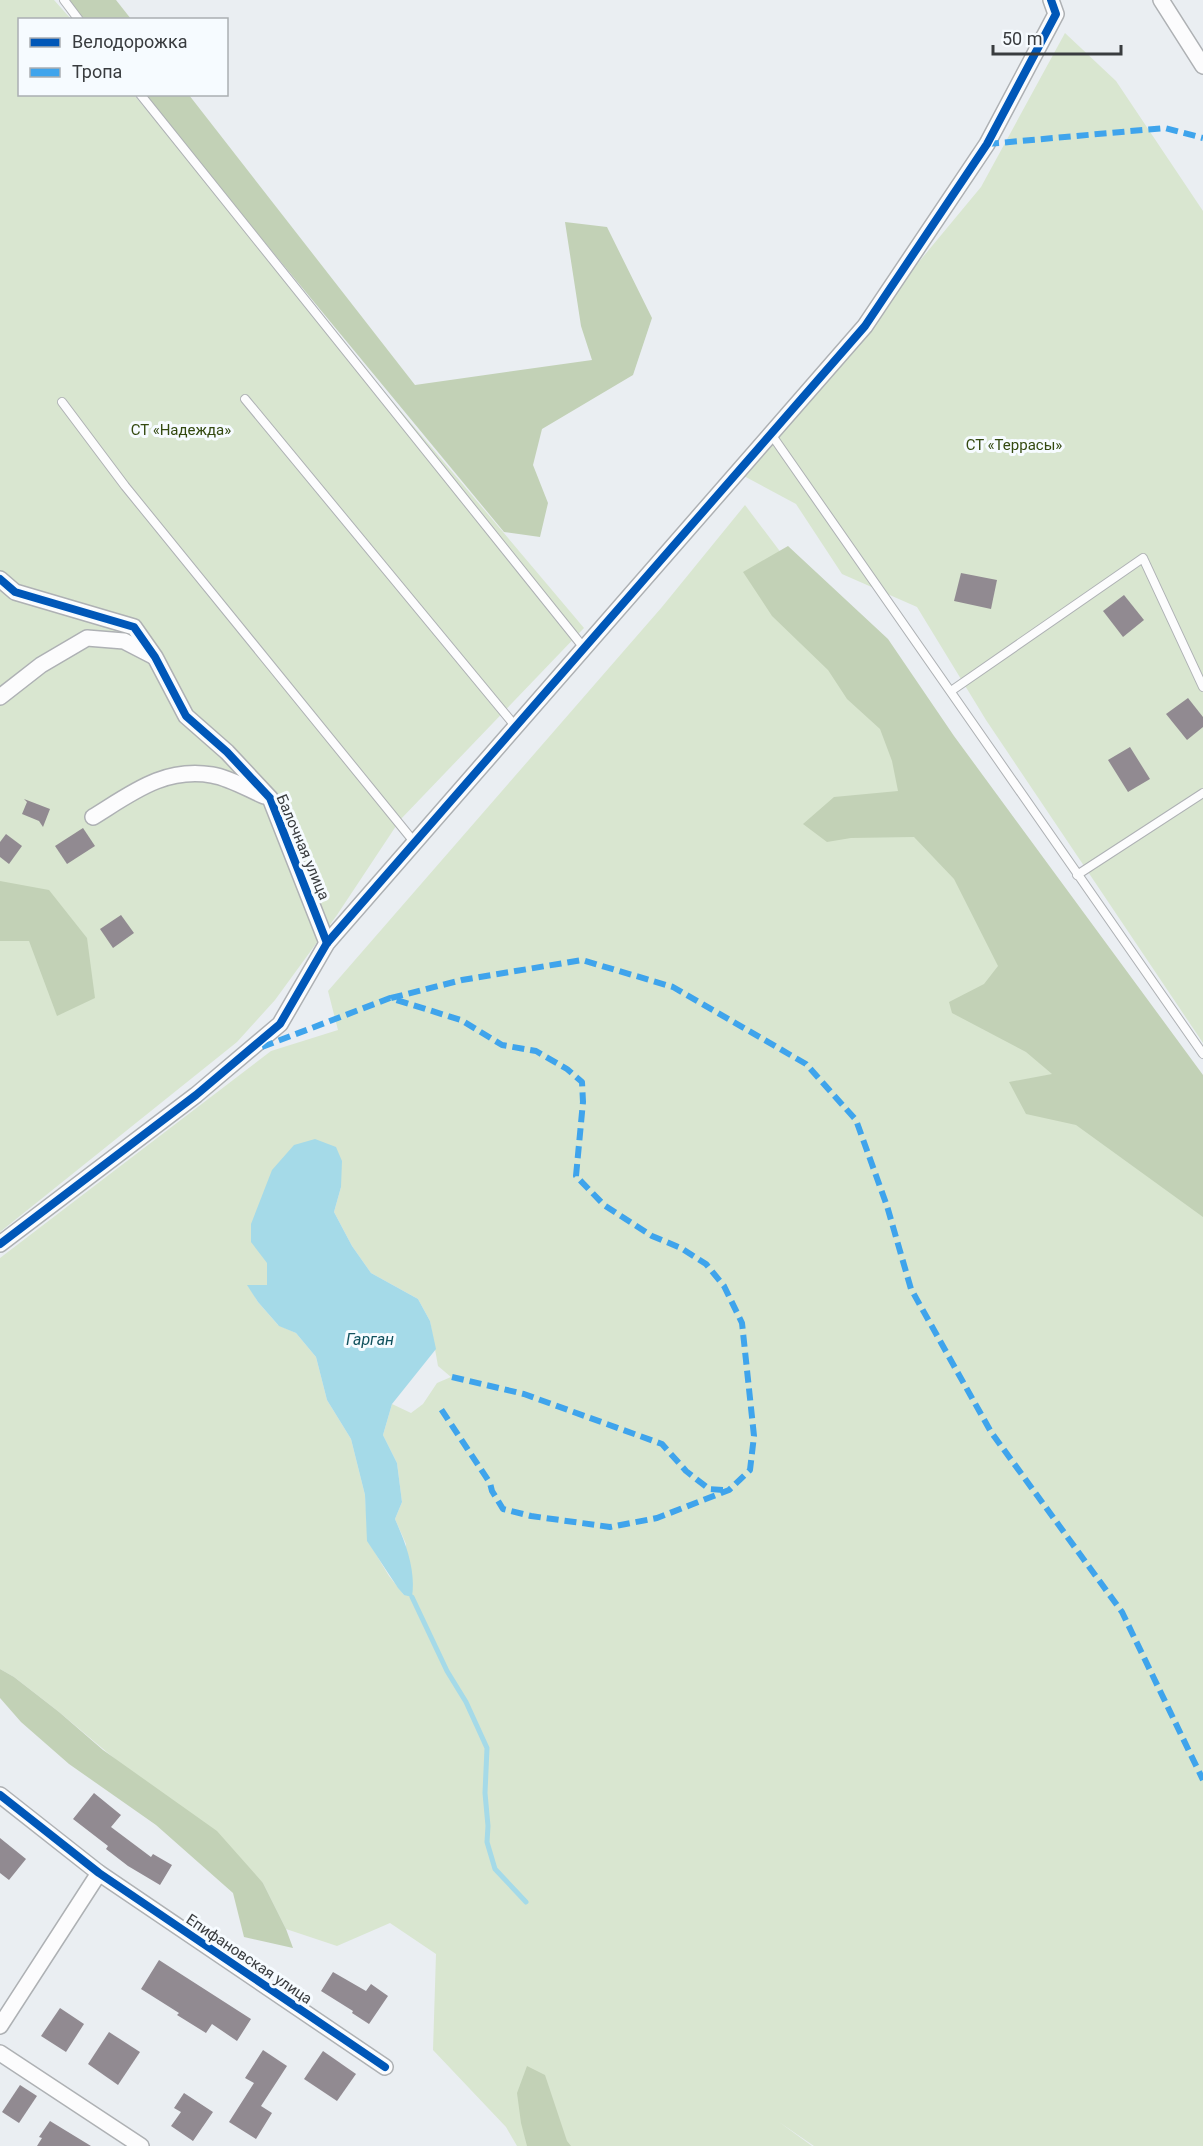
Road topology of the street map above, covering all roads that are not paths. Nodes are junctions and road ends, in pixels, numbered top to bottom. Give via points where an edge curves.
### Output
1 (64, 0) edge
2 (1051, 0) edge
3 (1161, 0) edge
4 (78, 18) edge
5 (1203, 66) edge
6 (142, 96) edge
7 (245, 399) dead end
8 (62, 402) dead end
9 (771, 434) junction
10 (0, 579) edge
11 (584, 648) junction
12 (155, 657) junction
13 (1203, 687) edge
14 (951, 691) junction
15 (0, 697) edge
16 (516, 727) junction
17 (1203, 793) edge
18 (270, 798) junction
19 (93, 817) dead end
20 (415, 843) junction
21 (1077, 875) junction
22 (327, 943) junction
23 (1203, 1054) edge
24 (0, 1244) edge
25 (0, 1795) edge
26 (99, 1873) junction
27 (0, 2025) edge
28 (0, 2053) edge
29 (385, 2067) dead end
30 (141, 2146) edge

1 - 4 lane
2 - 9 street via 1056,14 987,144 865,326
3 - 5 street
6 - 11 lane
7 - 16 lane
8 - 20 lane via 124,486
9 - 11 street
9 - 14 lane
10 - 12 street, Балочная улица via 15,592 134,627
11 - 16 street
12 - 15 street via 124,641 87,638 41,665
12 - 18 street, Балочная улица via 186,716
13 - 14 lane via 1143,558
14 - 21 lane
16 - 20 street
17 - 21 lane
18 - 19 street via 214,775 183,773 151,781
18 - 22 street, Балочная улица
20 - 22 street
21 - 23 lane
22 - 24 street via 280,1024 196,1095
25 - 26 street, Епифановская улица
26 - 27 street
26 - 29 street, Епифановская улица
28 - 30 street

